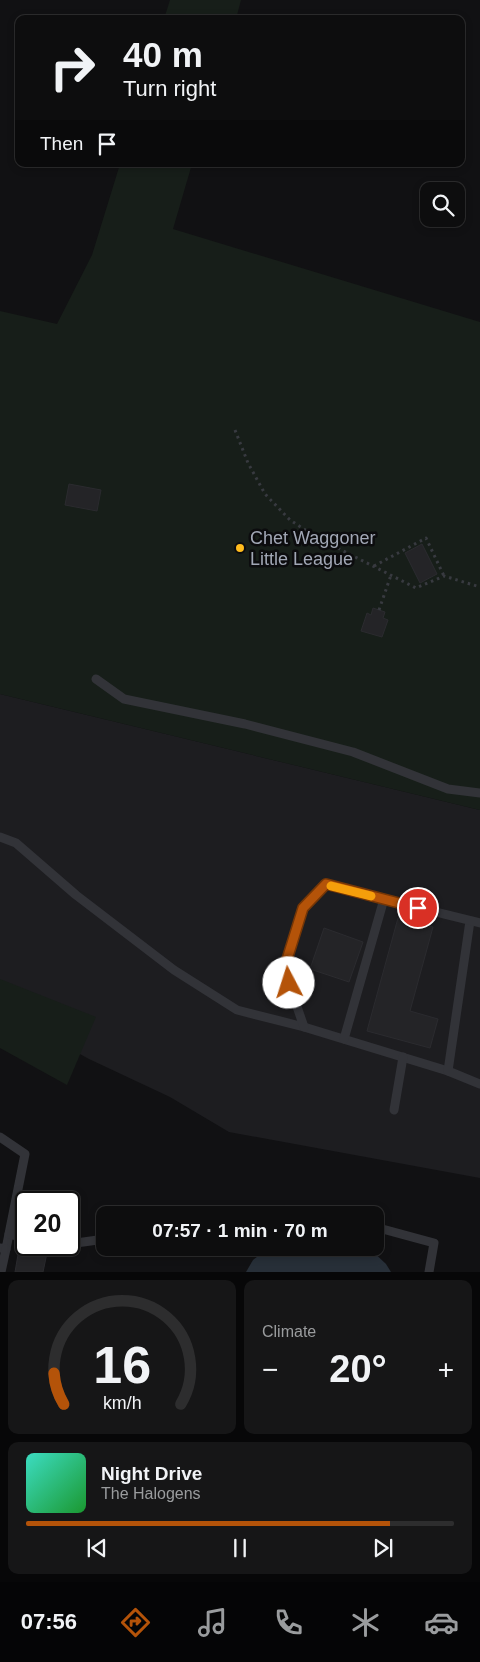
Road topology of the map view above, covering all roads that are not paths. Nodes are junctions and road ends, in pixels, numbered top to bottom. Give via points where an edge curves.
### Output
1 (96, 678) dead end
2 (480, 793) edge
3 (0, 837) edge
4 (384, 899) junction
5 (470, 921) junction
6 (480, 924) edge
7 (304, 1026) junction
8 (344, 1039) junction
9 (403, 1057) junction
10 (448, 1071) junction
11 (480, 1084) edge
12 (394, 1110) dead end
13 (0, 1136) edge
14 (384, 1229) edge
15 (9, 1234) junction
16 (15, 1235) edge
17 (96, 1240) edge
18 (80, 1242) edge
19 (3, 1248) edge
20 (1, 1272) edge
21 (430, 1272) edge

1 - 2 lane via 124,699 245,724 353,752 448,789
3 - 7 lane via 16,843 76,896 174,970 237,1010
4 - 5 lane
4 - 7 lane via 326,884 303,908 284,969
4 - 8 lane
5 - 6 lane
5 - 10 lane
7 - 8 lane
8 - 9 lane
9 - 10 lane
9 - 12 lane
10 - 11 lane
13 - 15 lane via 25,1154
14 - 21 lane via 434,1243
15 - 16 lane
15 - 19 lane
17 - 18 lane
19 - 20 lane

